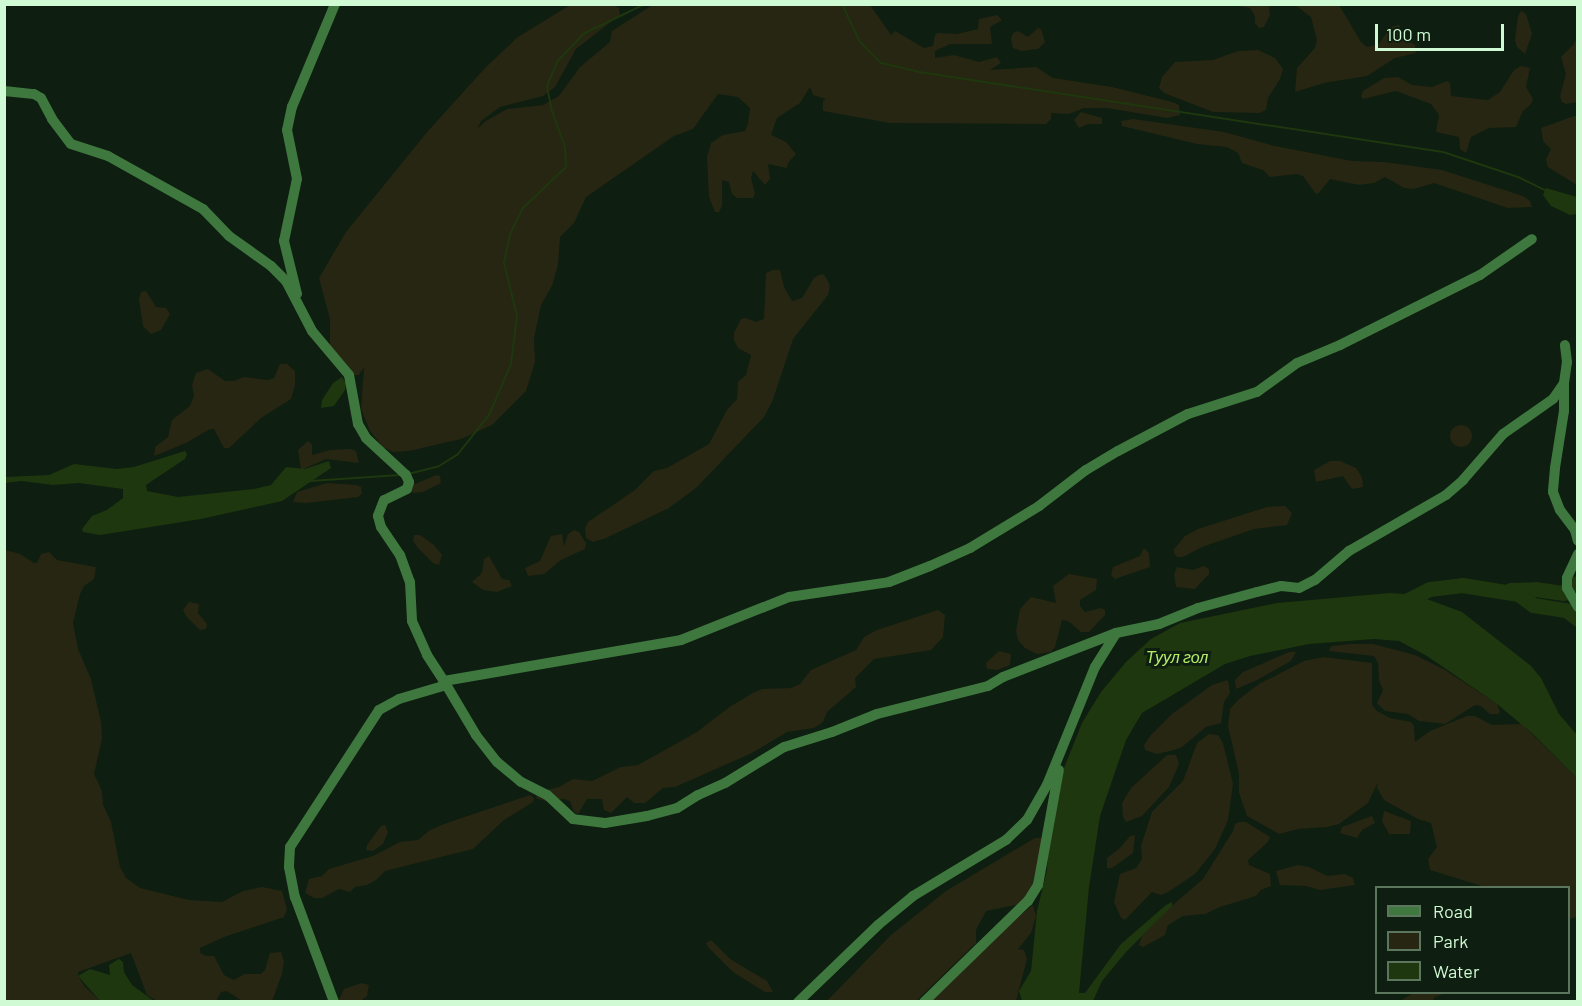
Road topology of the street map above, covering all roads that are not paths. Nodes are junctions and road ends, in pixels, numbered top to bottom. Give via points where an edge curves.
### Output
1 (335, 4) edge
2 (4, 91) edge
3 (1532, 239) dead end
4 (300, 309) junction
5 (1565, 345) dead end
6 (1564, 384) junction
7 (1578, 541) edge
8 (1578, 554) edge
9 (1578, 607) edge
10 (1116, 633) junction
11 (444, 681) junction
12 (1062, 752) junction
13 (334, 1002) edge
14 (798, 1002) edge
15 (924, 1002) edge

1 - 4 street via 286,130 297,179 284,241
2 - 4 street via 34,94 44,102 71,144 108,156 203,209 286,281
3 - 11 street via 1480,275 1297,363 1257,392 1188,414 1118,451 1031,511 970,548 930,566 889,582 789,597 681,640
4 - 11 street via 312,331 349,375 358,424 366,438 409,482 407,489 384,500 378,516 410,582 412,621
5 - 6 street via 1568,362
6 - 7 street via 1553,492
6 - 10 street via 1553,399 1503,434 1446,495 1348,551 1315,580 1299,588 1281,586 1198,608 1159,624
8 - 9 street via 1567,578 1567,588
10 - 11 street via 988,686 877,714 784,747 677,808 605,823 573,819 547,795 521,782 497,762
10 - 12 street via 1095,667
11 - 13 street via 436,690 399,699 379,710 290,847 295,897
12 - 14 street via 1027,820 1006,840 914,896
12 - 15 street via 1038,885 1028,901

